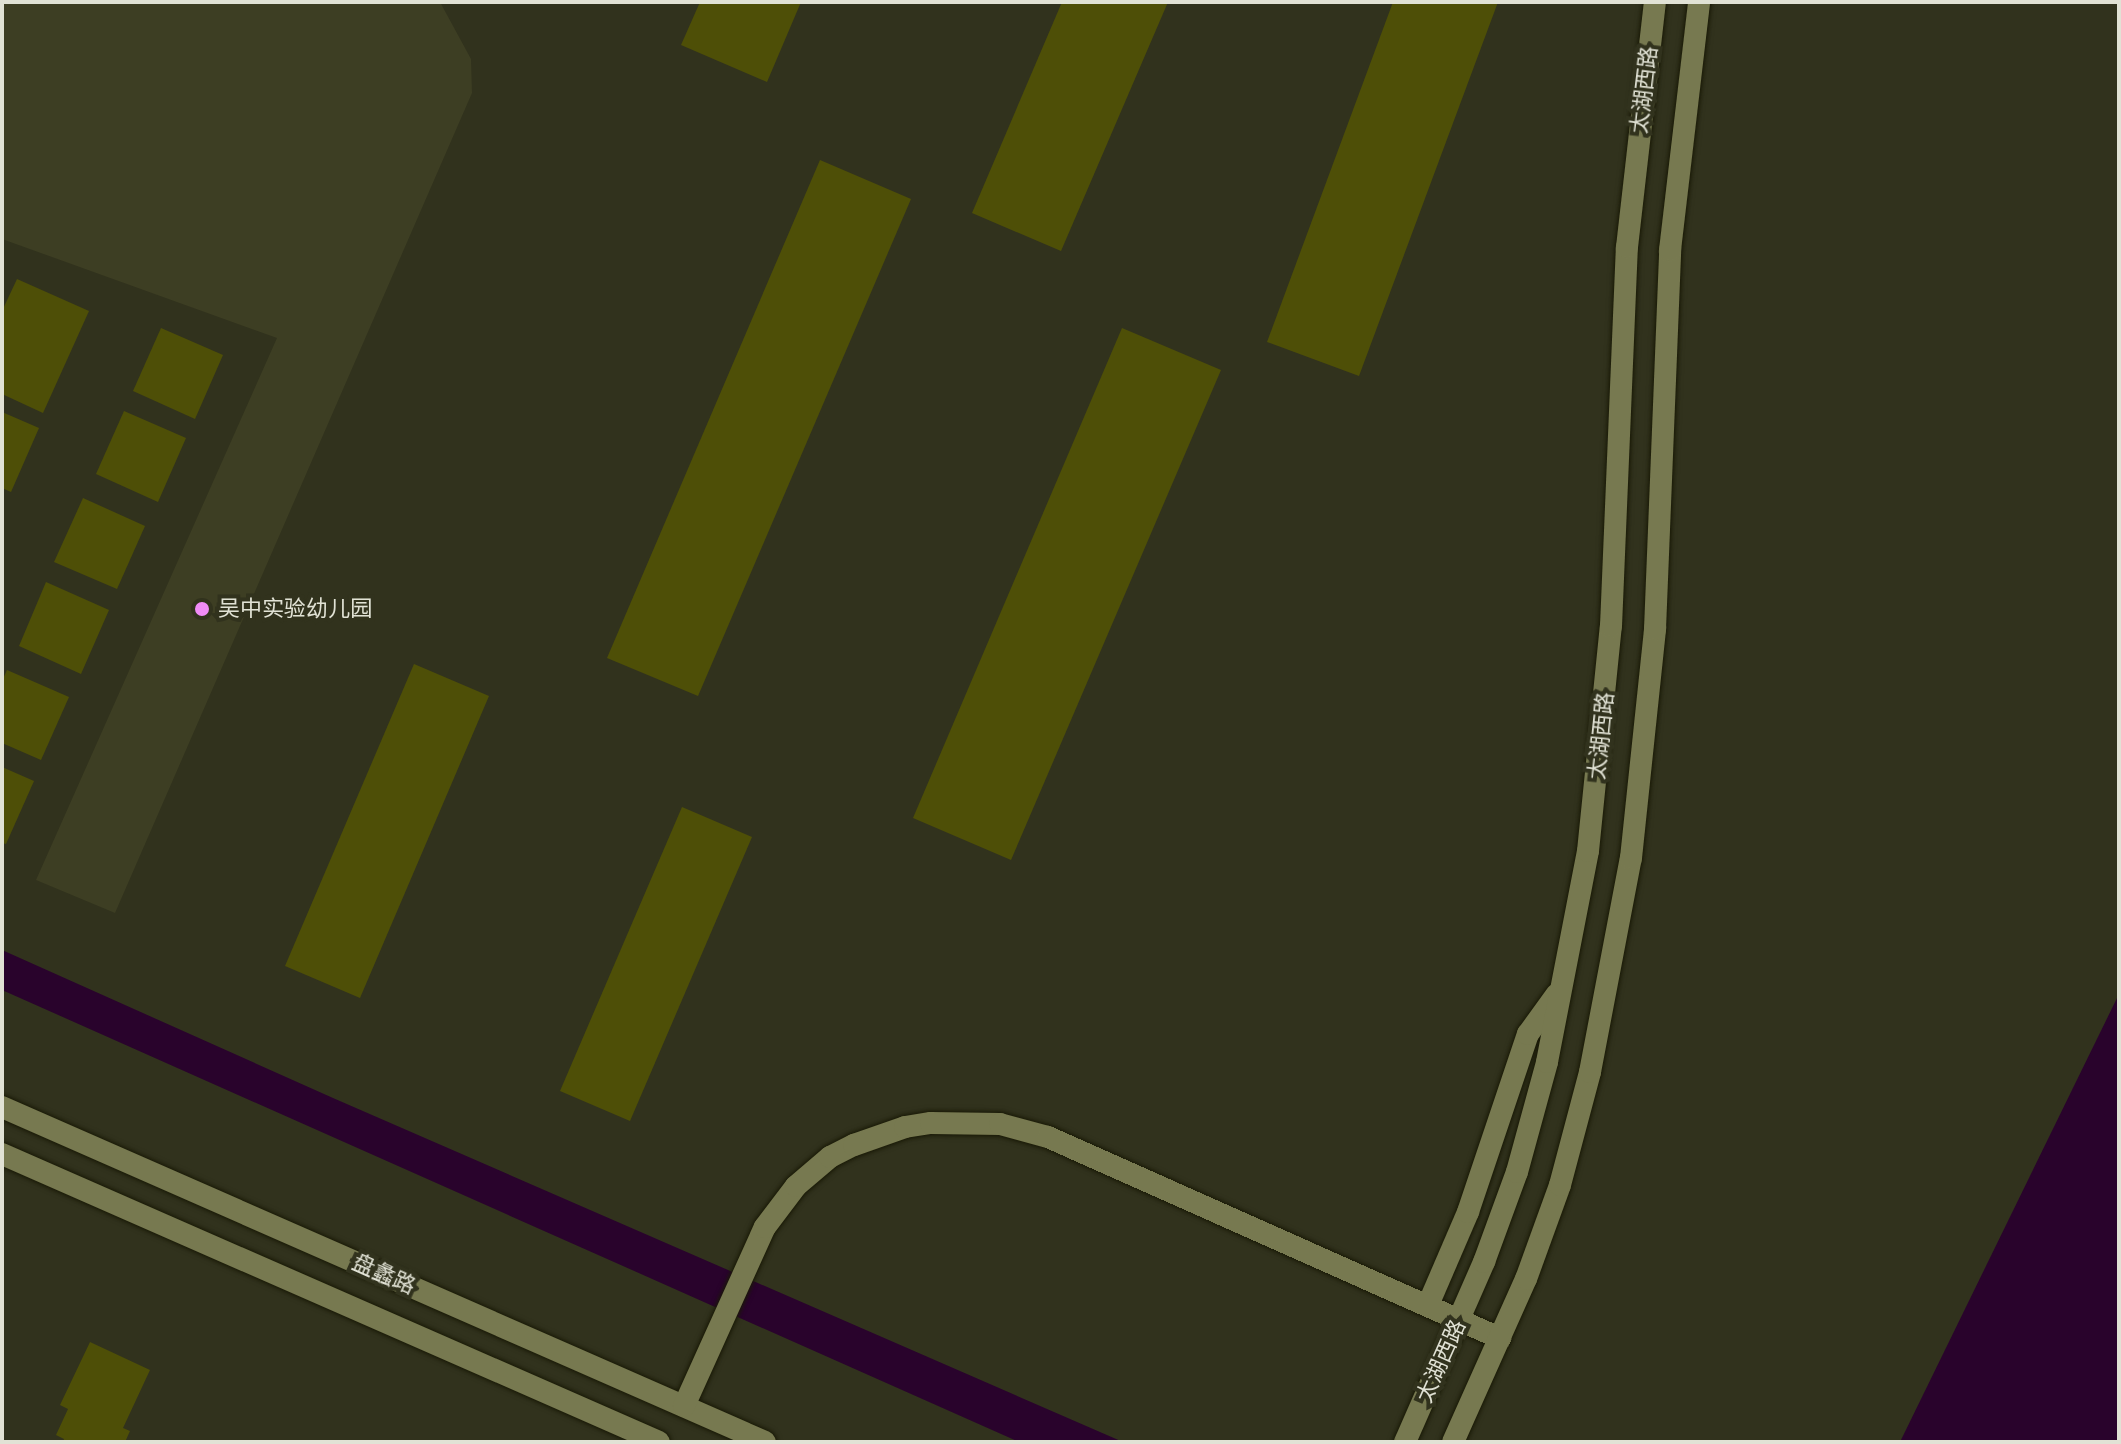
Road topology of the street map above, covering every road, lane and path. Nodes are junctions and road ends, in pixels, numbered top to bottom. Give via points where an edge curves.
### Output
1 (1655, 2) edge
2 (1699, 2) edge
3 (1563, 986) junction
4 (2, 1107) edge
5 (2, 1154) edge
6 (1428, 1305) junction
7 (1460, 1320) junction
8 (1500, 1338) junction
9 (684, 1406) junction
10 (659, 1442) edge
11 (765, 1442) edge
12 (1405, 1442) edge
13 (1453, 1442) edge

1 - 3 main road, 太湖西路 via 1627,247 1602,740
2 - 8 main road, 太湖西路 via 1670,250 1655,629 1631,858 1577,1122 1545,1229
3 - 6 main road via 1528,1034 1468,1212
3 - 7 main road, 太湖西路 via 1517,1172
4 - 9 main road, 盘蠡路
5 - 10 main road, 盘蠡路
6 - 7 main road
6 - 9 main road via 1072,1146 1000,1124 905,1127 830,1157 778,1207
7 - 8 main road
7 - 12 main road, 太湖西路
8 - 13 main road, 太湖西路
9 - 11 main road, 盘蠡路

